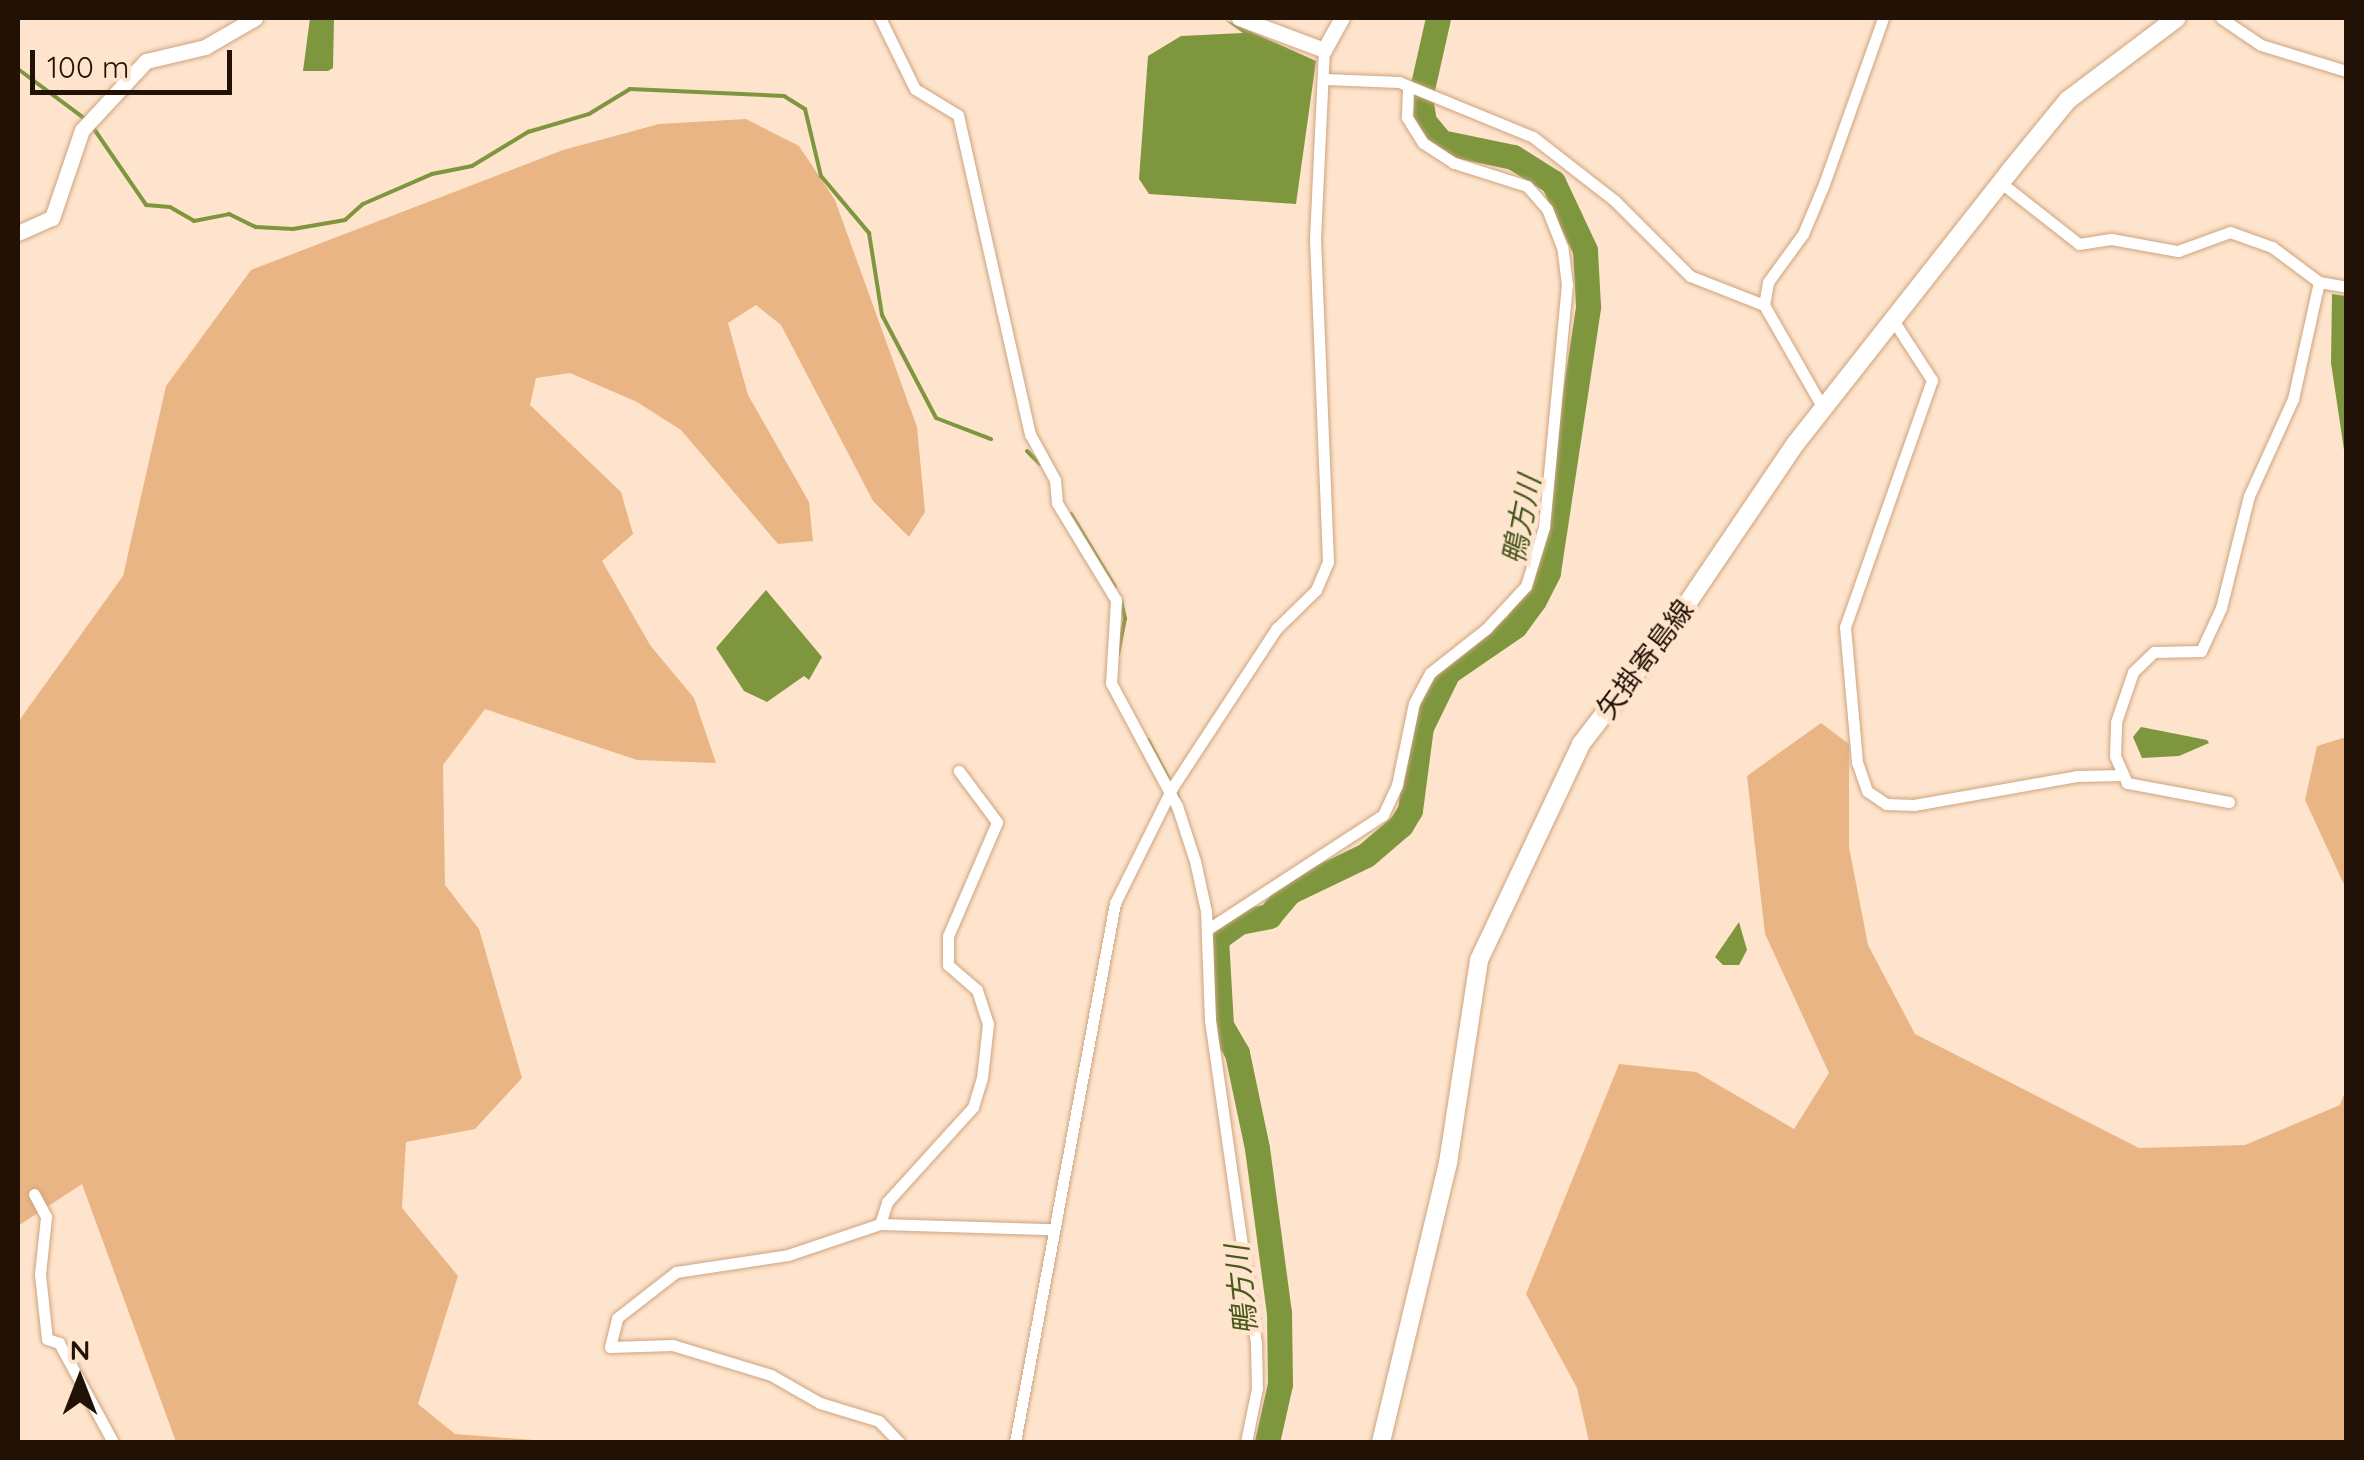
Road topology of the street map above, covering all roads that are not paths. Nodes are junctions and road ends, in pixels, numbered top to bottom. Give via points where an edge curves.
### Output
1 (255, 18) edge
2 (880, 18) edge
3 (1239, 18) edge
4 (1342, 18) edge
5 (1883, 18) edge
6 (2177, 18) edge
7 (2222, 18) edge
8 (1324, 50) junction
9 (2346, 71) edge
10 (1325, 79) junction
11 (1412, 88) junction
12 (2000, 182) junction
13 (18, 232) edge
14 (2319, 282) junction
15 (2346, 287) edge
16 (1764, 305) junction
17 (1893, 320) junction
18 (1823, 408) junction
19 (959, 771) dead end
20 (2124, 775) junction
21 (1174, 786) junction
22 (2228, 802) dead end
23 (1213, 928) junction
24 (34, 1194) dead end
25 (880, 1224) junction
26 (1053, 1229) junction
27 (114, 1442) edge
28 (899, 1442) edge
29 (1015, 1442) edge
30 (1246, 1442) edge
31 (1381, 1442) edge

1 - 13 main road via 204,47 146,62 89,122 52,218
2 - 21 street via 915,89 958,115 1030,434 1055,480 1057,503 1116,600 1111,683
3 - 8 main road
4 - 8 main road
5 - 16 street via 1824,184 1803,234 1768,282
6 - 12 main road, 矢掛寄島線 via 2068,100
7 - 9 street via 2260,46
8 - 10 street
10 - 11 street
10 - 21 street via 1315,257 1328,562 1316,590 1276,630
11 - 16 street via 1534,137 1614,200 1690,276
11 - 23 street via 1407,117 1422,143 1454,163 1528,186 1547,209 1562,247 1566,297 1544,527 1526,586 1486,630 1430,672 1414,703 1397,785 1383,815
12 - 14 street via 2079,244 2111,239 2178,251 2230,232 2272,247
12 - 17 main road, 矢掛寄島線
14 - 15 street
14 - 20 street via 2293,398 2249,496 2221,608 2202,651 2154,652 2133,672 2116,722 2115,756
16 - 18 street
17 - 18 main road, 矢掛寄島線
17 - 20 street via 1932,380 1846,627 1857,762 1867,791 1886,804 1914,805 2076,776
18 - 31 main road, 矢掛寄島線 via 1674,624 1581,744 1490,930 1478,960 1443,1190
19 - 25 street via 997,822 948,936 948,965 977,990 988,1024 982,1078 973,1107 887,1202
20 - 22 street via 2127,783
21 - 23 street
21 - 26 street via 1136,852 1108,925
23 - 30 street via 1210,1020 1256,1345 1257,1388
24 - 27 street via 46,1217 40,1274 47,1339 58,1343
25 - 26 street
25 - 28 street via 788,1254 663,1276 617,1318 610,1347 672,1346 772,1376 820,1403 879,1420
26 - 29 street

